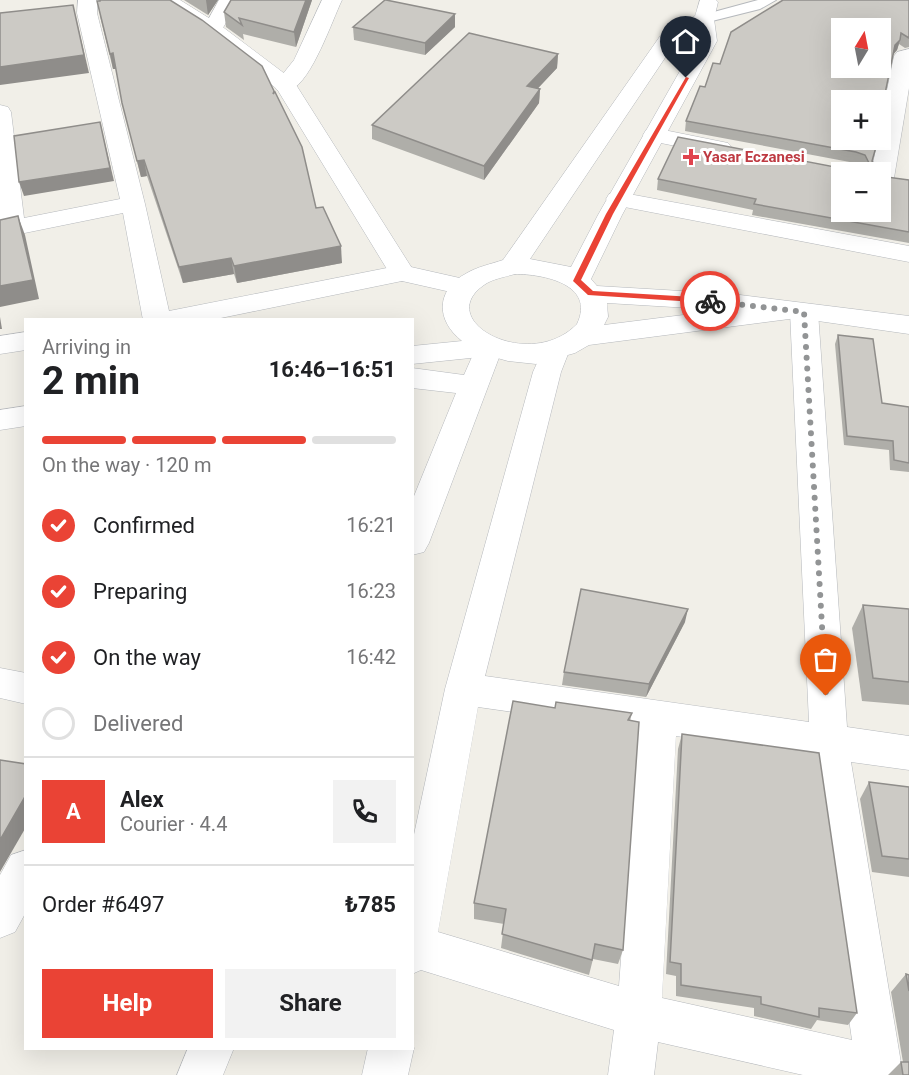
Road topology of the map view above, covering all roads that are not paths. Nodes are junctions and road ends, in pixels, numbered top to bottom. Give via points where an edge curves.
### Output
1 (166, 0) edge
2 (229, 0) edge
3 (332, 0) edge
4 (769, 0) edge
5 (80, 9) edge
6 (706, 10) edge
7 (213, 29) junction
8 (907, 57) edge
9 (285, 85) junction
10 (0, 112) edge
11 (654, 135) junction
12 (747, 153) edge
13 (891, 162) edge
14 (618, 199) junction
15 (133, 204) junction
16 (7, 228) edge
17 (909, 254) edge
18 (512, 266) junction
19 (402, 273) junction
20 (464, 287) junction
21 (584, 287) junction
22 (801, 311) junction
23 (157, 318) edge
24 (175, 318) edge
25 (458, 322) junction
26 (909, 325) edge
27 (414, 339) edge
28 (24, 341) edge
29 (569, 343) junction
30 (0, 345) edge
31 (489, 347) junction
32 (414, 355) edge
33 (414, 378) edge
34 (474, 386) junction
35 (24, 416) edge
36 (0, 420) edge
37 (414, 538) edge
38 (0, 683) edge
39 (24, 689) edge
40 (463, 689) junction
41 (658, 718) junction
42 (829, 742) junction
43 (909, 753) edge
44 (24, 873) edge
45 (0, 917) edge
46 (414, 944) edge
47 (414, 949) edge
48 (639, 1015) junction
49 (210, 1050) edge
50 (391, 1050) edge
51 (879, 1072) edge
52 (200, 1075) edge
53 (385, 1075) edge
54 (631, 1075) edge

1 - 7 street
2 - 7 street
3 - 9 street via 304,62
4 - 6 lane via 755,6
5 - 15 street
6 - 11 street via 707,41
6 - 18 street via 670,36
7 - 9 street
8 - 13 street
9 - 19 street
10 - 16 street
11 - 12 street
11 - 14 street
14 - 17 street
14 - 21 street
15 - 16 street
15 - 23 street
18 - 20 street via 489,270
18 - 21 street via 547,269
19 - 20 street
19 - 24 street
20 - 25 street via 454,307
21 - 22 street
21 - 29 street via 596,309 593,324
22 - 26 street
22 - 29 street via 638,328
22 - 42 street
25 - 27 street
25 - 31 street via 470,336
28 - 30 street
29 - 31 street via 539,353
29 - 40 street via 547,372
31 - 32 street
31 - 34 street
33 - 34 street
34 - 37 street
35 - 36 street
38 - 39 street
40 - 41 street
40 - 46 street
41 - 42 street
41 - 48 street
42 - 43 street
42 - 51 street
44 - 45 street
47 - 48 street
48 - 51 street
48 - 54 street
49 - 52 street
50 - 53 street

